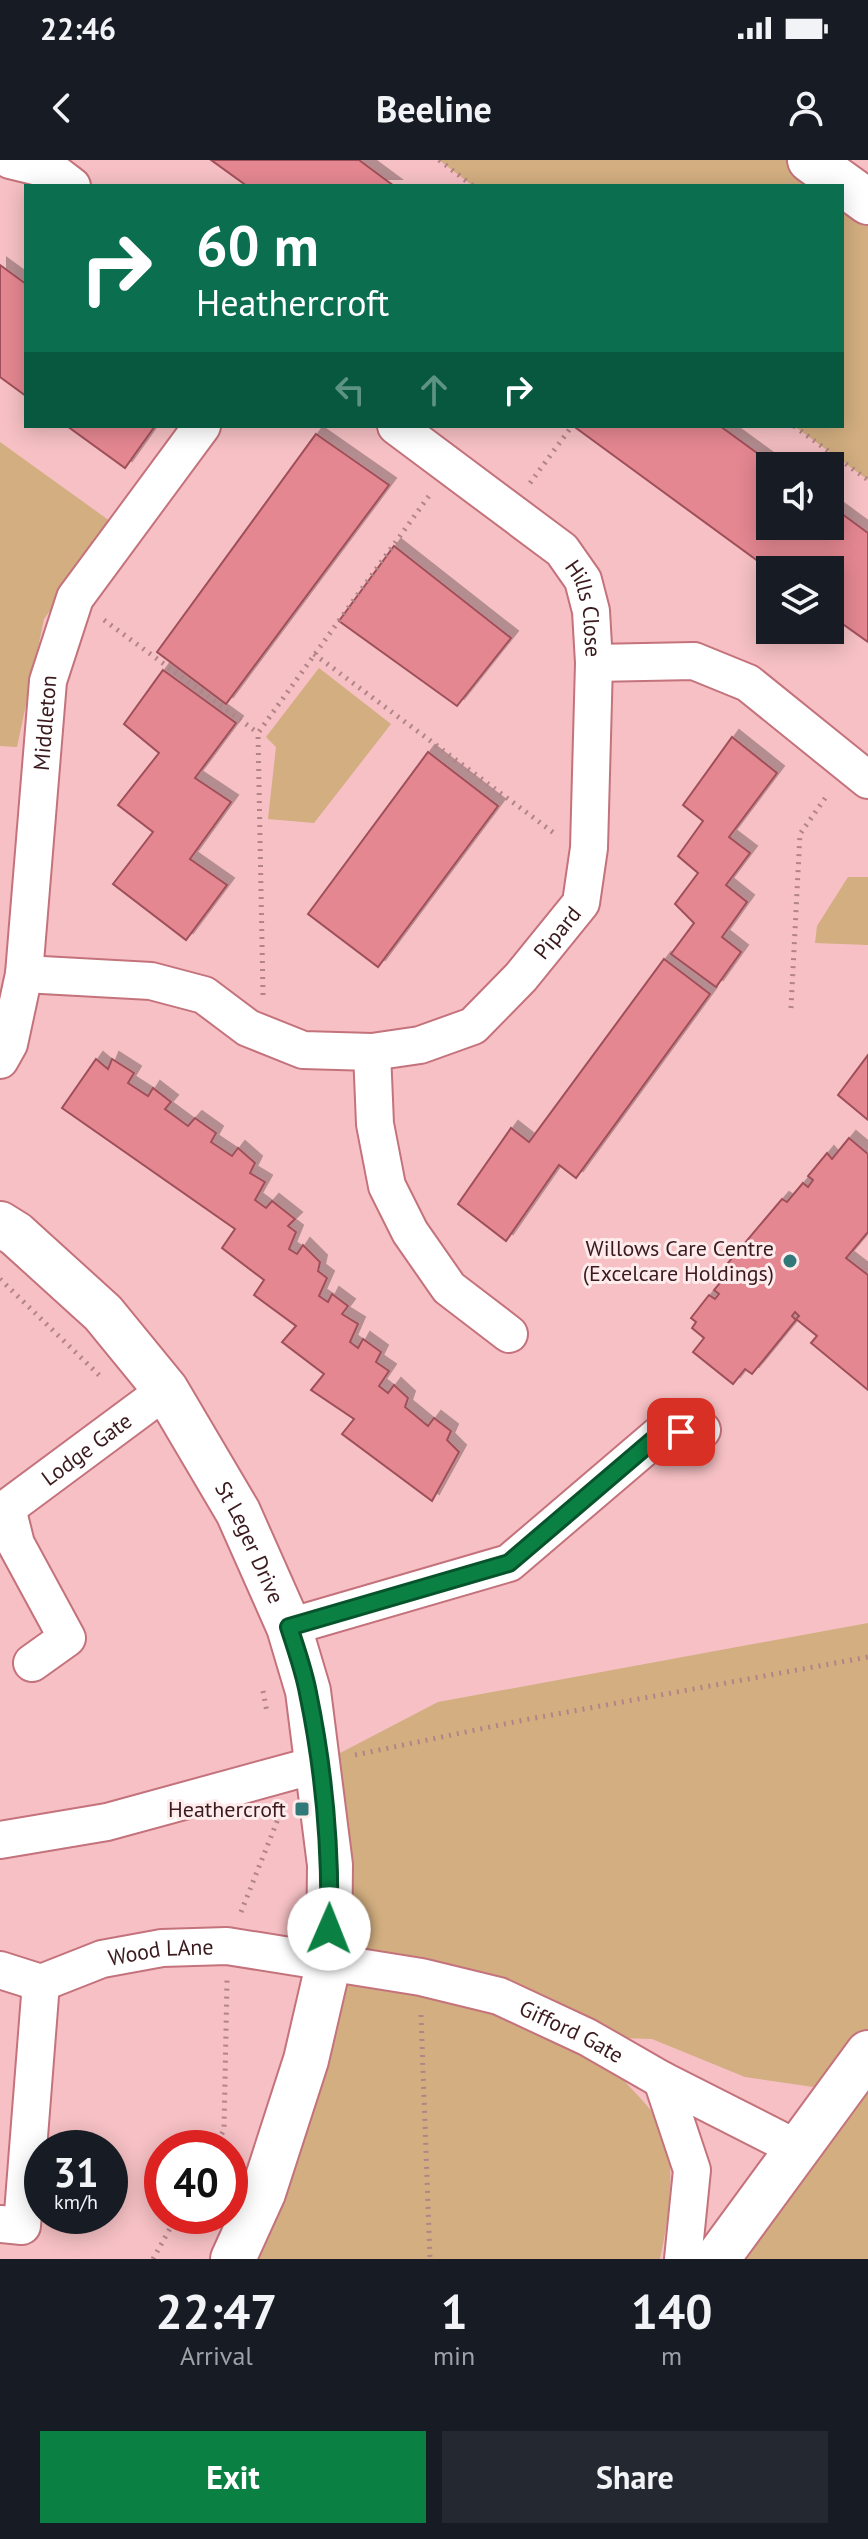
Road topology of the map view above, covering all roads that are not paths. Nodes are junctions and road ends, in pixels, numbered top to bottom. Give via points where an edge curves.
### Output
1 (10, 160) edge
2 (810, 160) edge
3 (69, 184) edge
4 (843, 184) edge
5 (844, 185) edge
6 (868, 202) edge
7 (201, 428) edge
8 (399, 428) edge
9 (594, 663) junction
10 (859, 772) edge
11 (24, 974) junction
12 (372, 1052) junction
13 (0, 1060) edge
14 (0, 1224) edge
15 (509, 1334) dead end
16 (166, 1390) junction
17 (702, 1430) dead end
18 (3, 1508) edge
19 (289, 1627) junction
20 (32, 1663) dead end
21 (299, 1770) junction
22 (0, 1840) edge
23 (329, 1961) junction
24 (0, 1970) edge
25 (41, 1983) junction
26 (868, 2053) edge
27 (662, 2080) junction
28 (796, 2148) junction
29 (754, 2208) junction
30 (0, 2224) edge
31 (233, 2259) edge
32 (683, 2259) edge
33 (717, 2259) edge
34 (745, 2259) edge

1 - 3 street via 51,170
2 - 4 street
5 - 6 street
7 - 11 street, Middleton via 75,598 48,681
8 - 9 street, Hills Close via 562,550 583,580
9 - 10 street, Hills Close via 694,661 748,683
9 - 12 street, Pipard via 588,858 581,903 473,1026 420,1045
11 - 12 street, Pipard via 151,981 204,995 248,1028 303,1050
11 - 13 street, Middleton via 9,1044
12 - 15 street via 375,1124 387,1186 410,1232 449,1288
14 - 16 street, St Leger Drive via 103,1313
16 - 18 street, Lodge Gate
16 - 19 street, St Leger Drive via 238,1512
17 - 19 street via 659,1435 509,1563
18 - 20 street, Lodge Gate via 16,1544 67,1638
19 - 21 street, St Leger Drive via 308,1691
21 - 22 street via 107,1822
21 - 23 street, St Leger Drive via 330,1865
23 - 25 street, Wood LAne via 227,1946 162,1948 102,1959
23 - 27 street, Gifford Gate via 499,1996
23 - 31 street, St Leger Drive via 278,2149
24 - 25 street
25 - 30 street via 22,2226
26 - 28 street
27 - 28 street, Gifford Gate
27 - 32 street via 692,2170
28 - 29 street
29 - 33 street
29 - 34 street

